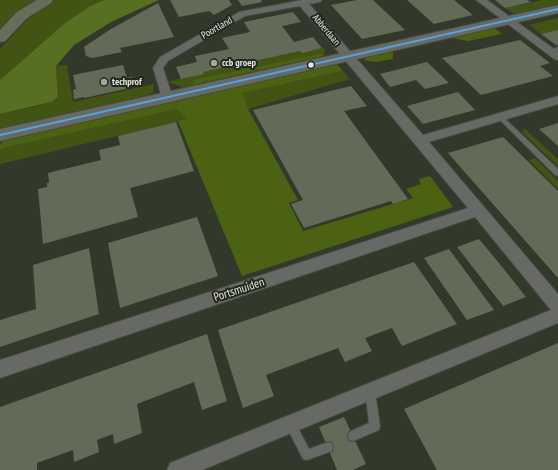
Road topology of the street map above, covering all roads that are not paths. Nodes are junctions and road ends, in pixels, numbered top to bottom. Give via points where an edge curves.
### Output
1 (46, 0) edge
2 (317, 0) edge
3 (481, 0) edge
4 (303, 3) junction
5 (558, 9) edge
6 (508, 20) junction
7 (0, 38) edge
8 (555, 53) edge
9 (349, 57) junction
10 (167, 98) junction
11 (558, 100) edge
12 (499, 116) junction
13 (0, 135) edge
14 (420, 140) junction
15 (558, 173) edge
16 (478, 210) junction
17 (558, 306) edge
18 (558, 315) edge
19 (0, 369) edge
20 (370, 392) junction
21 (290, 424) junction
22 (353, 436) dead end
23 (328, 447) dead end
24 (177, 470) edge

1 - 7 highway via 22,16
2 - 4 street, Poortland
3 - 6 street
4 - 9 street, Abberdaan
4 - 10 street, Poortland via 242,14 164,59 158,68
5 - 6 main road, Abberdaan
6 - 8 street
6 - 9 main road, Abberdaan
9 - 10 main road, Abberdaan
9 - 14 street
10 - 13 main road, Abberdaan
11 - 12 street
12 - 14 street
12 - 15 lane
14 - 16 street
16 - 17 street
16 - 19 street, Portsmuiden
18 - 20 street
20 - 21 street
20 - 22 lane via 375,426
21 - 23 lane via 307,455
21 - 24 street

